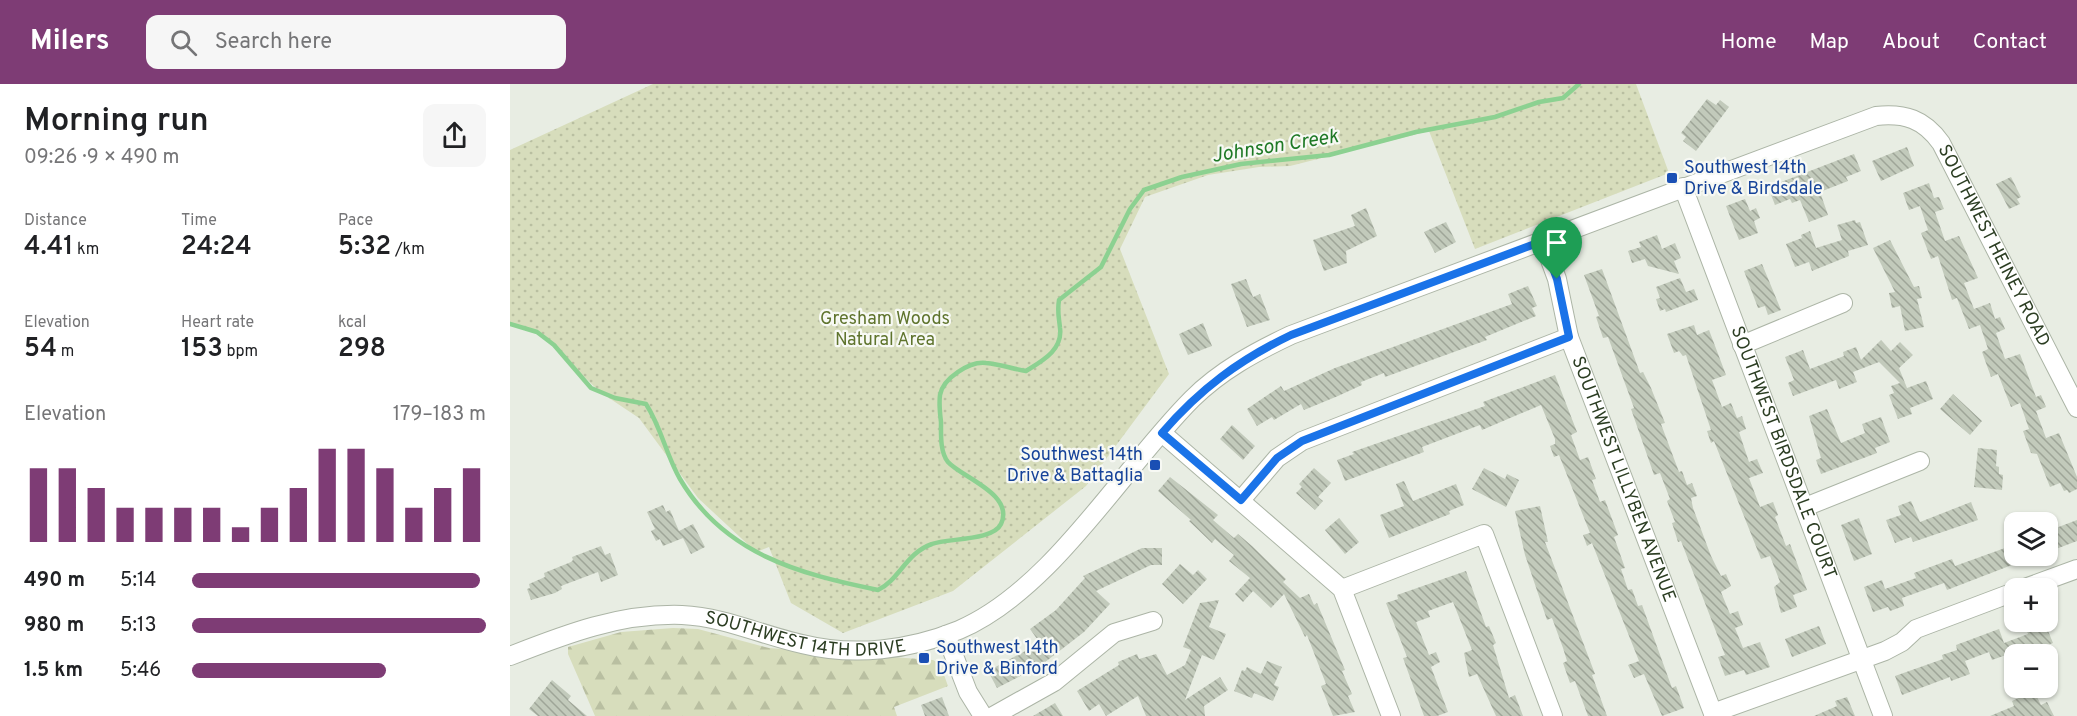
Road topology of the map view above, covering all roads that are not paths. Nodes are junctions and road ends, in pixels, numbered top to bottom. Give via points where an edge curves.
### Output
1 (1885, 115) joint
2 (1683, 187) junction
3 (1543, 241) junction
4 (1843, 303) dead end
5 (1569, 337) junction
6 (1742, 345) junction
7 (2077, 408) edge
8 (1162, 433) junction
9 (1920, 461) dead end
10 (1241, 500) junction
11 (1805, 507) junction
12 (2077, 569) edge
13 (2052, 578) edge
14 (1342, 589) junction
15 (2004, 596) edge
16 (1153, 621) dead end
17 (946, 635) junction
18 (510, 656) edge
19 (1861, 659) junction
20 (1714, 715) edge
21 (982, 716) edge
22 (993, 716) edge
23 (1391, 716) edge
24 (1553, 716) edge
25 (1883, 716) edge

1 - 2 street, SOUTHWEST 14TH DRIVE via 1850,124
1 - 7 street, SOUTHWEST HEINEY ROAD via 1917,120 1941,143
2 - 3 street, SOUTHWEST 14TH DRIVE
2 - 6 street, SOUTHWEST BIRDSDALE COURT
3 - 5 street, SOUTHWEST LILLYBEN AVENUE via 1557,279
3 - 8 street, SOUTHWEST 14TH DRIVE via 1291,335 1252,354 1206,386
4 - 6 street
5 - 10 street via 1302,441 1277,458
5 - 20 street, SOUTHWEST LILLYBEN AVENUE
6 - 11 street, SOUTHWEST BIRDSDALE COURT
8 - 10 street
8 - 17 street, SOUTHWEST 14TH DRIVE via 1031,582 988,615
9 - 11 street
10 - 14 street
11 - 19 street, SOUTHWEST BIRDSDALE COURT
12 - 13 street
14 - 23 street
14 - 24 street via 1484,534
15 - 19 street via 1916,629 1902,642
16 - 22 street via 1114,633 1054,682
17 - 18 street, SOUTHWEST 14TH DRIVE via 904,646 849,651 802,644 719,620 647,616 592,625
17 - 21 street via 968,692
19 - 20 street
19 - 25 street, SOUTHWEST BIRDSDALE COURT

